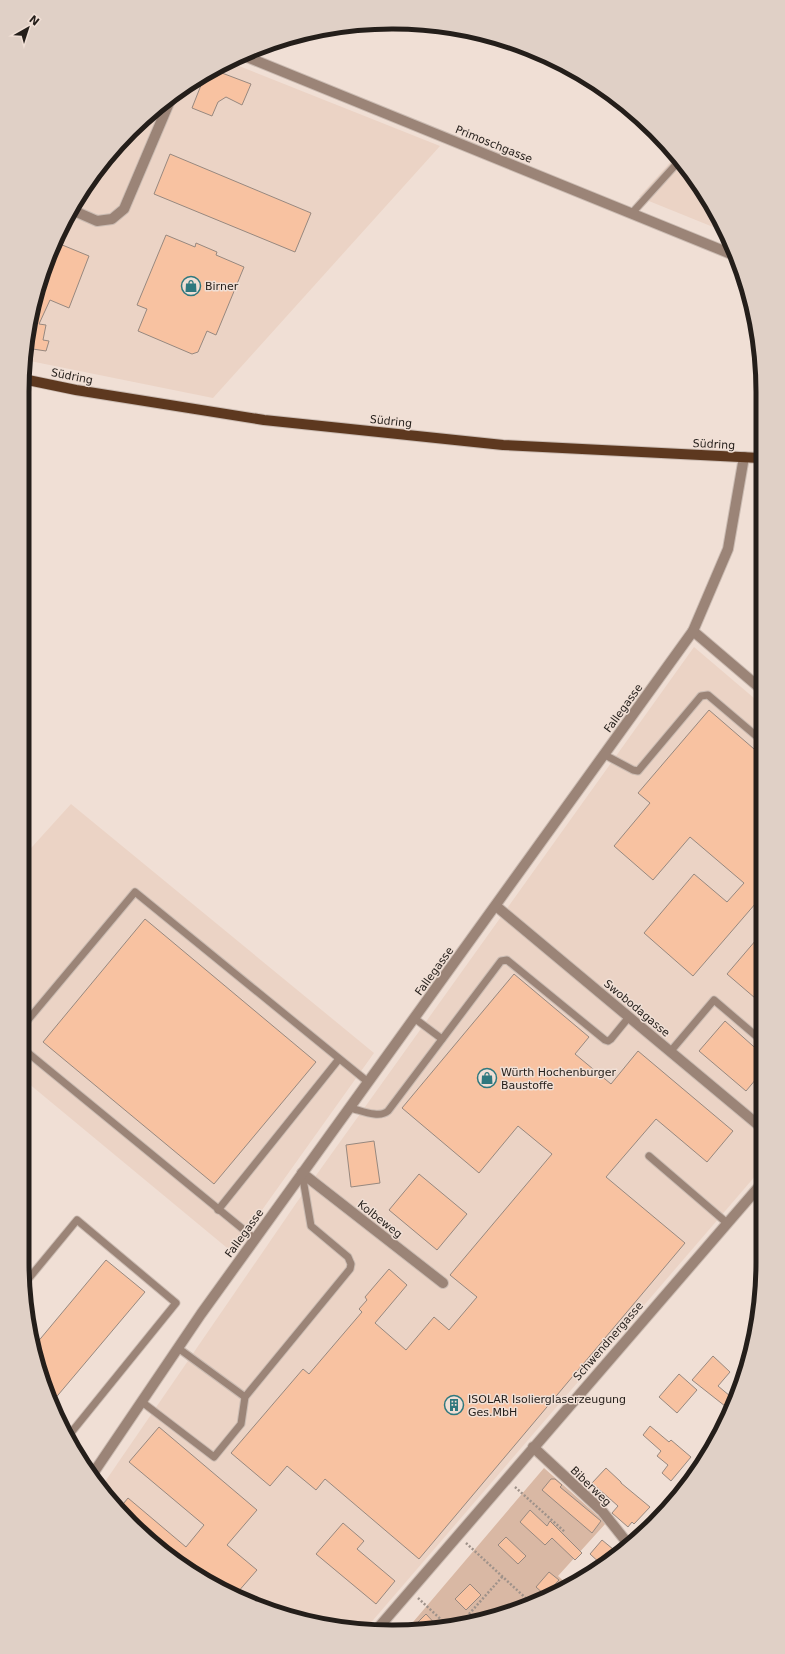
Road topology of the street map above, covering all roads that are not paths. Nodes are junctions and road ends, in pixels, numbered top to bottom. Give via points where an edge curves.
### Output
1 (250, 58) edge
2 (167, 107) edge
3 (676, 165) edge
4 (77, 212) edge
5 (632, 213) junction
6 (728, 253) edge
7 (30, 380) edge
8 (744, 458) junction
9 (756, 458) edge
10 (693, 631) junction
11 (756, 685) edge
12 (756, 736) edge
13 (605, 755) junction
14 (496, 906) junction
15 (629, 1017) junction
16 (414, 1018) junction
17 (29, 1019) edge
18 (756, 1036) edge
19 (442, 1039) junction
20 (670, 1052) junction
21 (29, 1054) edge
22 (340, 1059) junction
23 (368, 1082) junction
24 (350, 1108) junction
25 (756, 1121) edge
26 (649, 1156) dead end
27 (302, 1173) junction
28 (756, 1190) edge
29 (218, 1210) junction
30 (727, 1223) junction
31 (254, 1239) junction
32 (30, 1278) edge
33 (443, 1284) dead end
34 (178, 1348) junction
35 (245, 1397) junction
36 (142, 1402) junction
37 (72, 1432) edge
38 (533, 1447) junction
39 (95, 1470) edge
40 (625, 1541) edge
41 (380, 1624) edge

1 - 5 street, Primoschgasse
2 - 4 street via 124,209 112,219 97,221
3 - 5 lane
5 - 6 street, Primoschgasse
7 - 8 main road, Südring via 272,421 503,445
8 - 9 main road, Südring
8 - 10 street, Fallegasse via 728,549
10 - 11 street
10 - 13 street, Fallegasse
12 - 13 lane via 705,694 638,771
13 - 14 street, Fallegasse
14 - 15 street, Swobodagasse
14 - 16 street, Fallegasse
15 - 19 lane via 611,1039 605,1040 507,960 503,960
15 - 20 street, Swobodagasse
16 - 19 lane
16 - 23 street, Fallegasse
17 - 22 lane via 135,892
18 - 20 lane via 714,1000
19 - 24 lane via 385,1114
20 - 25 street, Swobodagasse
21 - 29 lane
22 - 23 lane
22 - 29 lane
23 - 24 street, Fallegasse
24 - 27 street, Fallegasse
26 - 30 lane
27 - 31 street, Fallegasse
27 - 33 street, Kolbeweg
27 - 35 lane via 311,1226 348,1257 350,1269
28 - 30 street, Schwendnergasse
29 - 31 lane
30 - 38 street, Schwendnergasse
31 - 34 street, Fallegasse
32 - 37 lane via 77,1220 176,1303
34 - 35 lane
34 - 36 street, Fallegasse
35 - 36 lane via 241,1424 214,1457
36 - 39 street, Fallegasse
38 - 40 street, Biberweg via 602,1512
38 - 41 street, Schwendnergasse

